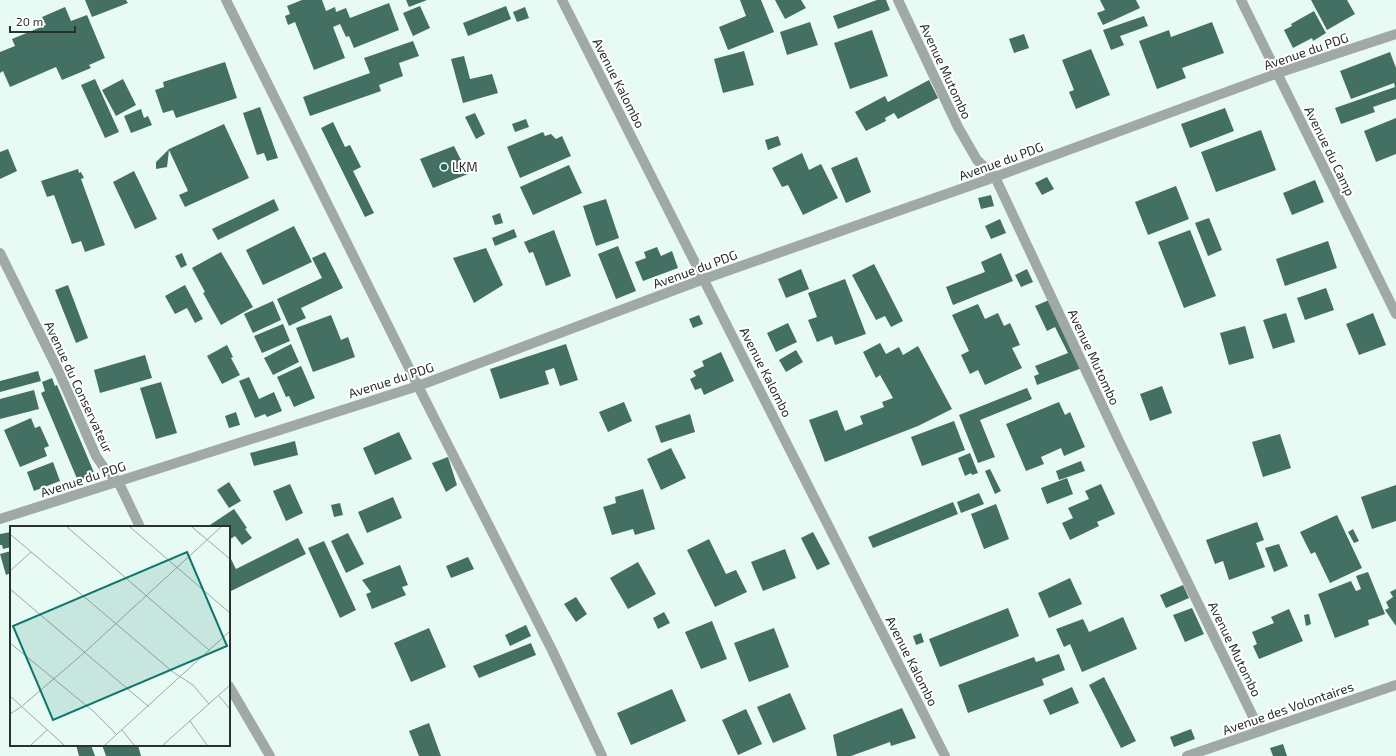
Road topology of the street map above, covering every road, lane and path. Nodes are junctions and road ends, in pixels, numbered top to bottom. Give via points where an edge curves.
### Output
1 (226, 0) edge
2 (562, 0) edge
3 (898, 0) edge
4 (1241, 0) edge
5 (1396, 34) edge
6 (1278, 73) junction
7 (995, 178) junction
8 (0, 253) edge
9 (704, 279) junction
10 (1396, 314) edge
11 (418, 386) junction
12 (118, 481) junction
13 (0, 519) edge
14 (140, 526) edge
15 (1396, 684) edge
16 (230, 688) edge
17 (1260, 731) junction
18 (270, 756) edge
19 (602, 756) edge
20 (945, 756) edge
21 (1187, 756) edge

1 - 11 street
2 - 9 street, Avenue Kalombo
3 - 7 street, Avenue Mutombo via 958,127 977,160
4 - 6 street, Avenue du Camp
5 - 6 street, Avenue du PDG
6 - 7 street, Avenue du PDG
6 - 10 street, Avenue du Camp
7 - 9 street, Avenue du PDG
7 - 17 street, Avenue Mutombo
8 - 12 street, Avenue du Conservateur via 59,372 96,456 107,472
9 - 11 street, Avenue du PDG
9 - 20 street, Avenue Kalombo
11 - 12 street, Avenue du PDG
11 - 19 street via 552,650
12 - 13 street, Avenue du PDG
12 - 14 street, Avenue du Conservateur
15 - 17 street, Avenue des Volontaires
16 - 18 street
17 - 21 street, Avenue des Volontaires

